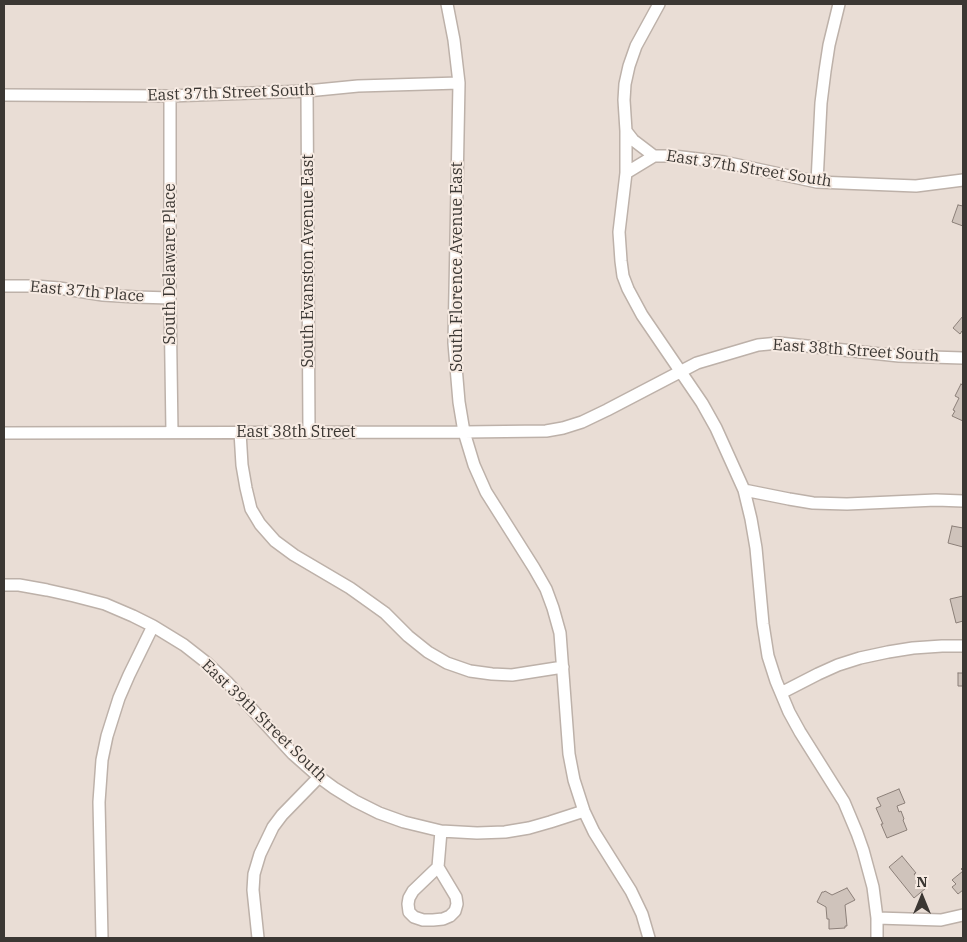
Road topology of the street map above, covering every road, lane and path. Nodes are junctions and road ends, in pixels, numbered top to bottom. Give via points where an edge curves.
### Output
1 (447, 4) edge
2 (659, 4) edge
3 (839, 4) edge
4 (459, 84) junction
5 (307, 91) junction
6 (4, 96) edge
7 (170, 96) junction
8 (626, 131) junction
9 (654, 156) junction
10 (626, 173) junction
11 (963, 180) edge
12 (817, 182) junction
13 (4, 286) edge
14 (170, 298) junction
15 (963, 358) edge
16 (681, 372) junction
17 (586, 420) joint
18 (172, 432) junction
19 (240, 432) junction
20 (308, 432) junction
21 (464, 432) junction
22 (4, 433) edge
23 (744, 490) junction
24 (963, 501) edge
25 (4, 585) edge
26 (153, 626) junction
27 (963, 646) edge
28 (563, 668) junction
29 (781, 693) junction
30 (319, 777) junction
31 (584, 811) junction
32 (441, 831) junction
33 (438, 867) junction
34 (963, 915) edge
35 (877, 918) junction
36 (102, 938) edge
37 (258, 938) edge
38 (649, 938) edge
39 (877, 938) edge

1 - 4 street, South Florence Avenue East
2 - 8 street via 629,66 624,100
3 - 12 street via 825,72
4 - 5 street, East 37th Street South via 358,86
4 - 21 street, South Florence Avenue East via 454,343
5 - 7 street, East 37th Street South
5 - 20 street, South Evanston Avenue East
6 - 7 street, East 37th Street South
7 - 14 street, South Delaware Place
8 - 9 street, East 37th Street South
8 - 10 street
9 - 10 street, East 37th Street South
9 - 12 street, East 37th Street South via 724,162
10 - 16 street via 619,232 623,276 642,315
11 - 12 street, East 37th Street South via 916,186
13 - 14 street, East 37th Place
14 - 18 street, South Delaware Place
15 - 16 street, East 38th Street South via 899,356 779,343 758,345 697,363
16 - 17 street, East 38th Street South
16 - 23 street via 716,428
17 - 21 street, East 38th Street via 546,431
18 - 19 street, East 38th Street
18 - 22 street, East 38th Street
19 - 20 street, East 38th Street
19 - 28 street via 242,465 251,509 274,541 350,588 385,613 428,652 447,663 470,670 512,675
20 - 21 street, East 38th Street
21 - 28 street, South Florence Avenue East via 486,492 546,589 560,633
23 - 24 street via 813,503
23 - 29 street via 756,548 768,656
25 - 26 street, East 39th Street South via 47,590 105,604
26 - 30 street, East 39th Street South via 184,645 227,682 293,754
26 - 36 street via 119,698 102,760 99,802
27 - 29 street via 913,648 860,658 824,671
28 - 31 street, South Florence Avenue East via 569,754
29 - 35 street via 800,732 844,802 868,867
30 - 32 street, East 39th Street South via 354,801 404,822
30 - 37 street via 282,815 260,854 253,890
31 - 32 street, East 39th Street South via 504,832
31 - 38 street, South Florence Avenue East via 631,891
32 - 33 street
33 - 33 street via 409,898 409,912 414,917 443,919 455,911 456,897
34 - 35 street via 940,920
35 - 39 street

